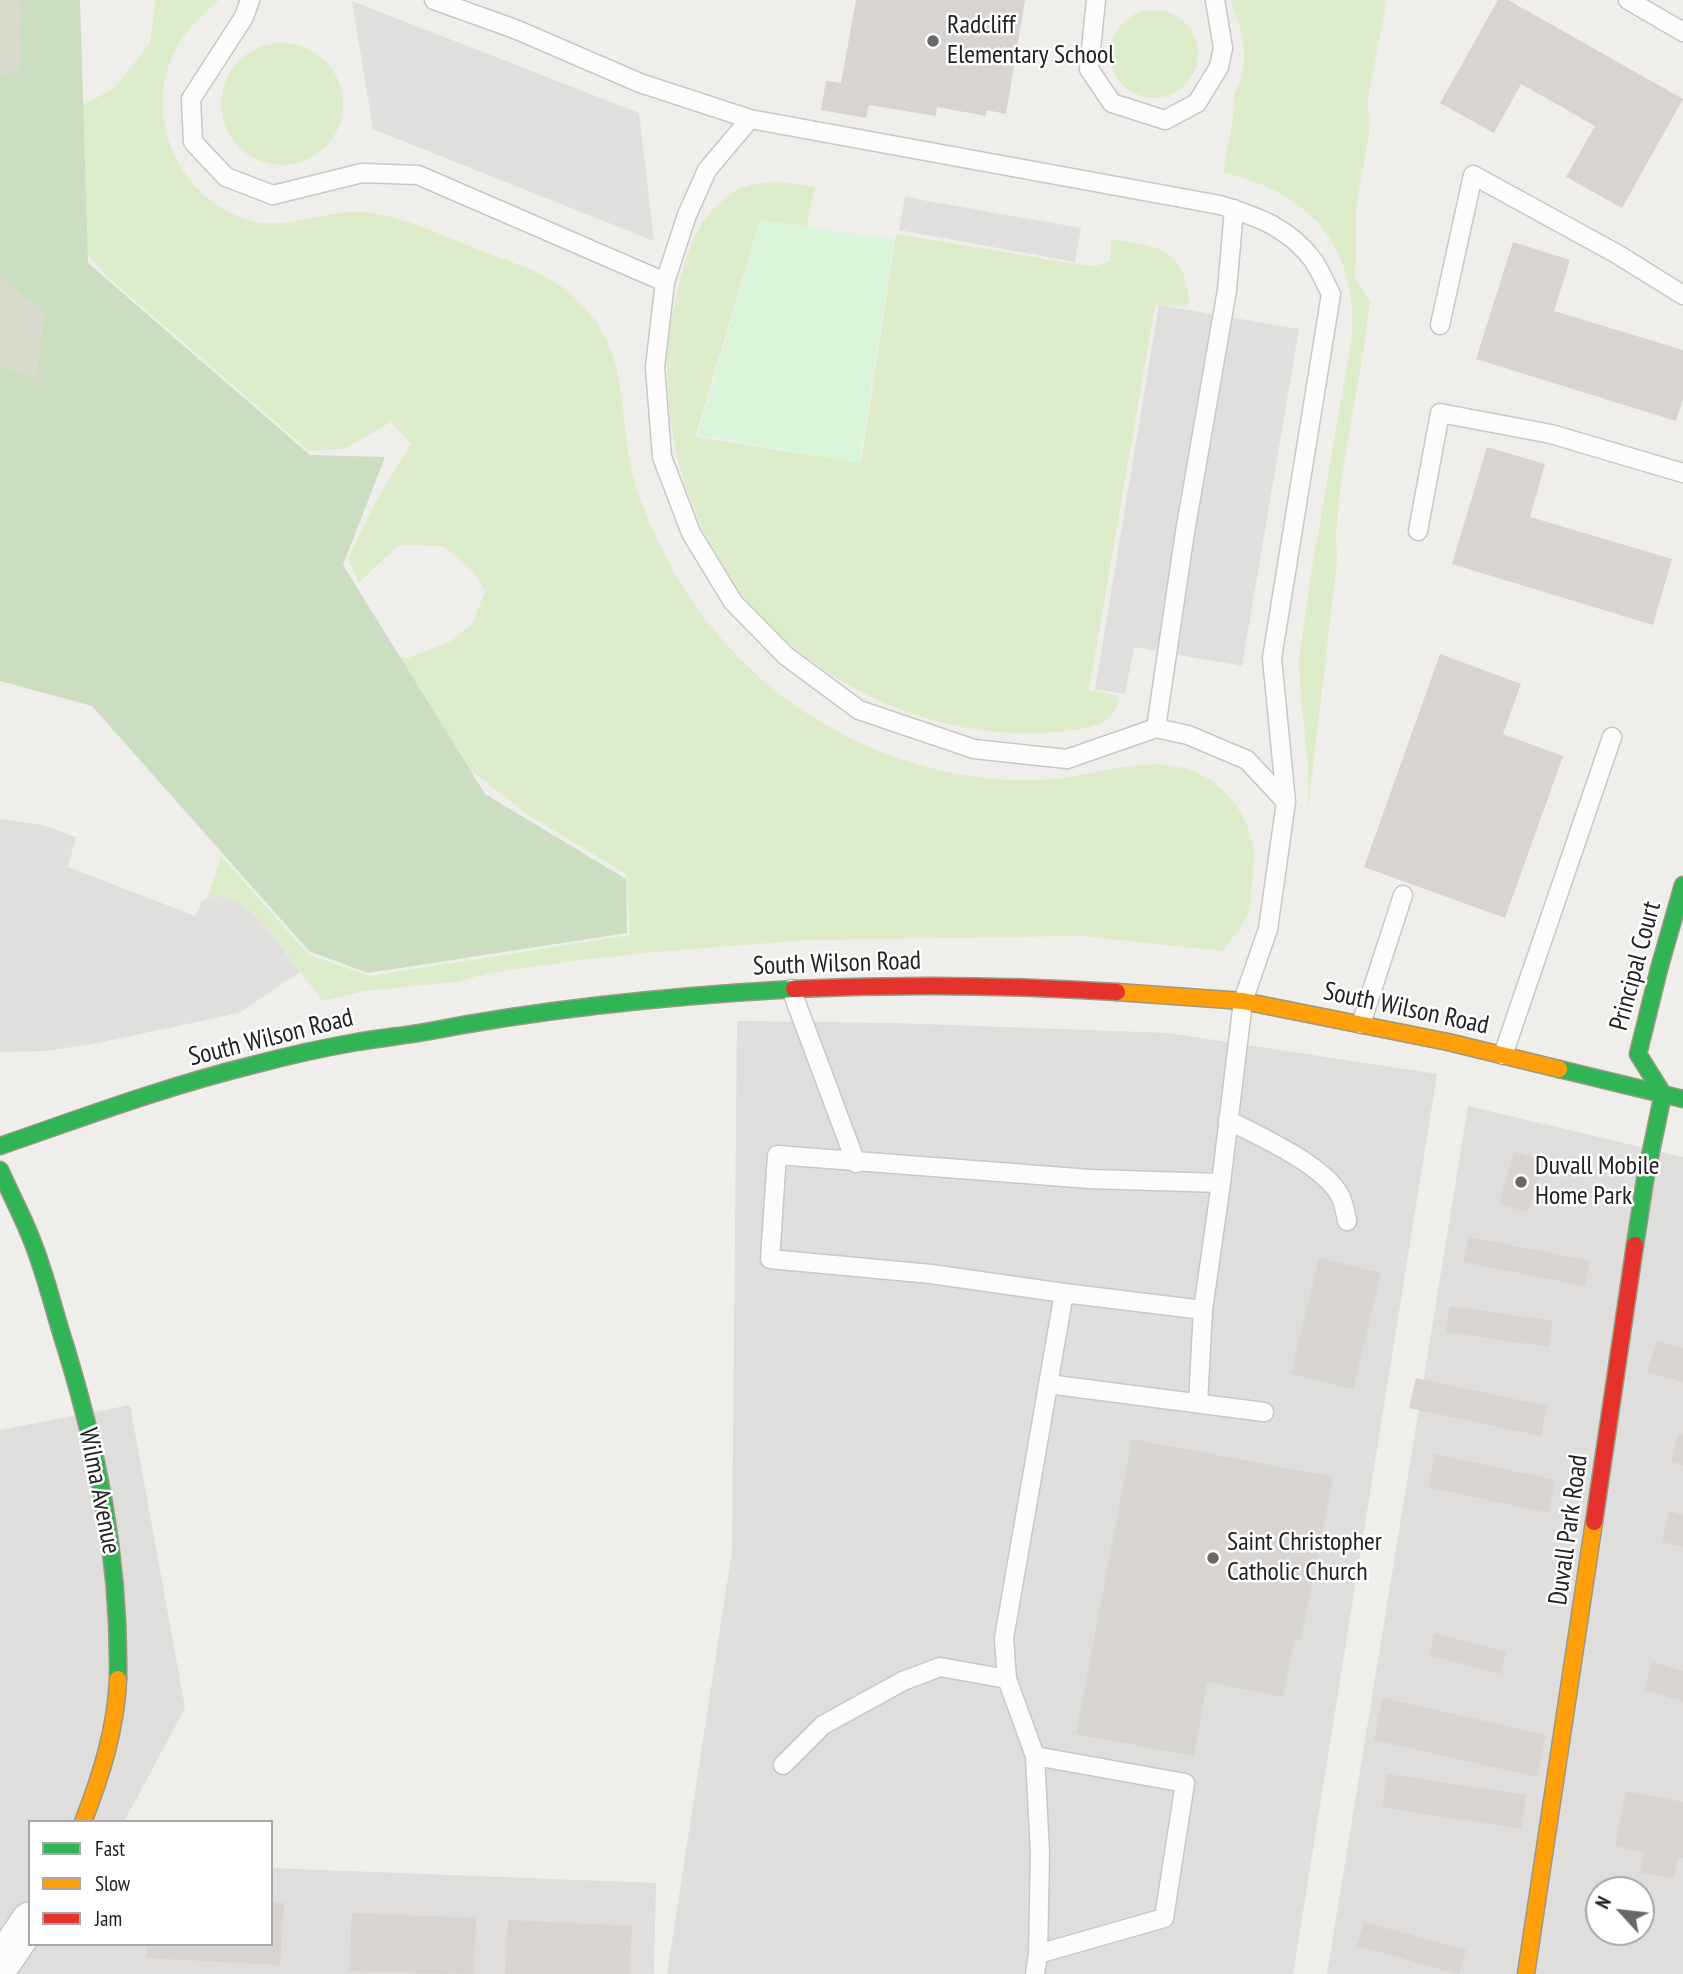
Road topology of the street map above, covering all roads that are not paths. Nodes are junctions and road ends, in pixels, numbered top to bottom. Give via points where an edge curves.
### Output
1 (250, 0) edge
2 (434, 0) edge
3 (1096, 0) edge
4 (1215, 0) edge
5 (1628, 0) edge
6 (1683, 32) edge
7 (750, 119) junction
8 (1234, 209) junction
9 (664, 282) junction
10 (1683, 295) edge
11 (1440, 326) dead end
12 (1683, 472) edge
13 (1418, 531) dead end
14 (1156, 728) junction
15 (1612, 737) dead end
16 (1286, 802) junction
17 (1683, 885) edge
18 (1403, 895) dead end
19 (791, 989) junction
20 (1242, 1000) junction
21 (1362, 1024) junction
22 (1503, 1055) junction
23 (1664, 1094) junction
24 (1683, 1099) edge
25 (1228, 1121) junction
26 (0, 1146) edge
27 (856, 1163) junction
28 (0, 1170) edge
29 (1221, 1183) junction
30 (1347, 1221) dead end
31 (1064, 1293) junction
32 (1203, 1310) junction
33 (1048, 1384) junction
34 (1198, 1403) junction
35 (1264, 1412) dead end
36 (1007, 1679) junction
37 (1035, 1756) junction
38 (783, 1765) dead end
39 (84, 1820) edge
40 (28, 1925) edge
41 (1038, 1954) junction
42 (0, 1965) edge
43 (1035, 1974) edge
44 (1526, 1974) edge

1 - 9 lane via 244,17 191,99 193,142 226,177 273,195 362,173 418,175
2 - 7 lane via 640,83
3 - 4 lane via 1089,69 1112,103 1165,120 1198,103 1219,67 1223,48
5 - 6 lane
7 - 8 lane
7 - 9 lane via 707,170
8 - 14 lane via 1227,290
8 - 16 lane via 1290,235 1313,261 1331,294 1272,658
9 - 14 lane via 656,367 662,457 691,533 733,601 786,656 859,710 974,748 1067,759
10 - 11 lane via 1473,176
12 - 13 lane via 1550,434 1440,413
14 - 16 lane via 1188,734 1247,760
15 - 22 lane
16 - 20 lane via 1268,929
17 - 23 street, Principal Court via 1638,1054
18 - 21 lane
19 - 20 street, South Wilson Road via 1036,987
19 - 26 street, South Wilson Road via 615,1002 355,1042 151,1094
19 - 27 lane
20 - 21 street, South Wilson Road
20 - 25 lane
21 - 22 street, South Wilson Road
22 - 23 street, South Wilson Road
23 - 24 street, South Wilson Road
23 - 44 street, Duvall Park Road via 1645,1180
25 - 29 lane
25 - 30 lane via 1292,1153 1323,1177 1340,1194
27 - 29 lane
27 - 31 lane via 777,1155 770,1259
28 - 39 street, Wilma Avenue via 31,1239 65,1341 107,1514 118,1685 109,1741
29 - 32 lane
31 - 32 lane
31 - 33 lane
32 - 34 lane
33 - 34 lane
33 - 36 lane via 1004,1638
34 - 35 lane
36 - 37 lane
36 - 38 lane via 940,1667 903,1681 823,1725
37 - 41 lane via 1040,1853
37 - 41 lane via 1185,1783 1164,1918
40 - 42 street
41 - 43 lane

